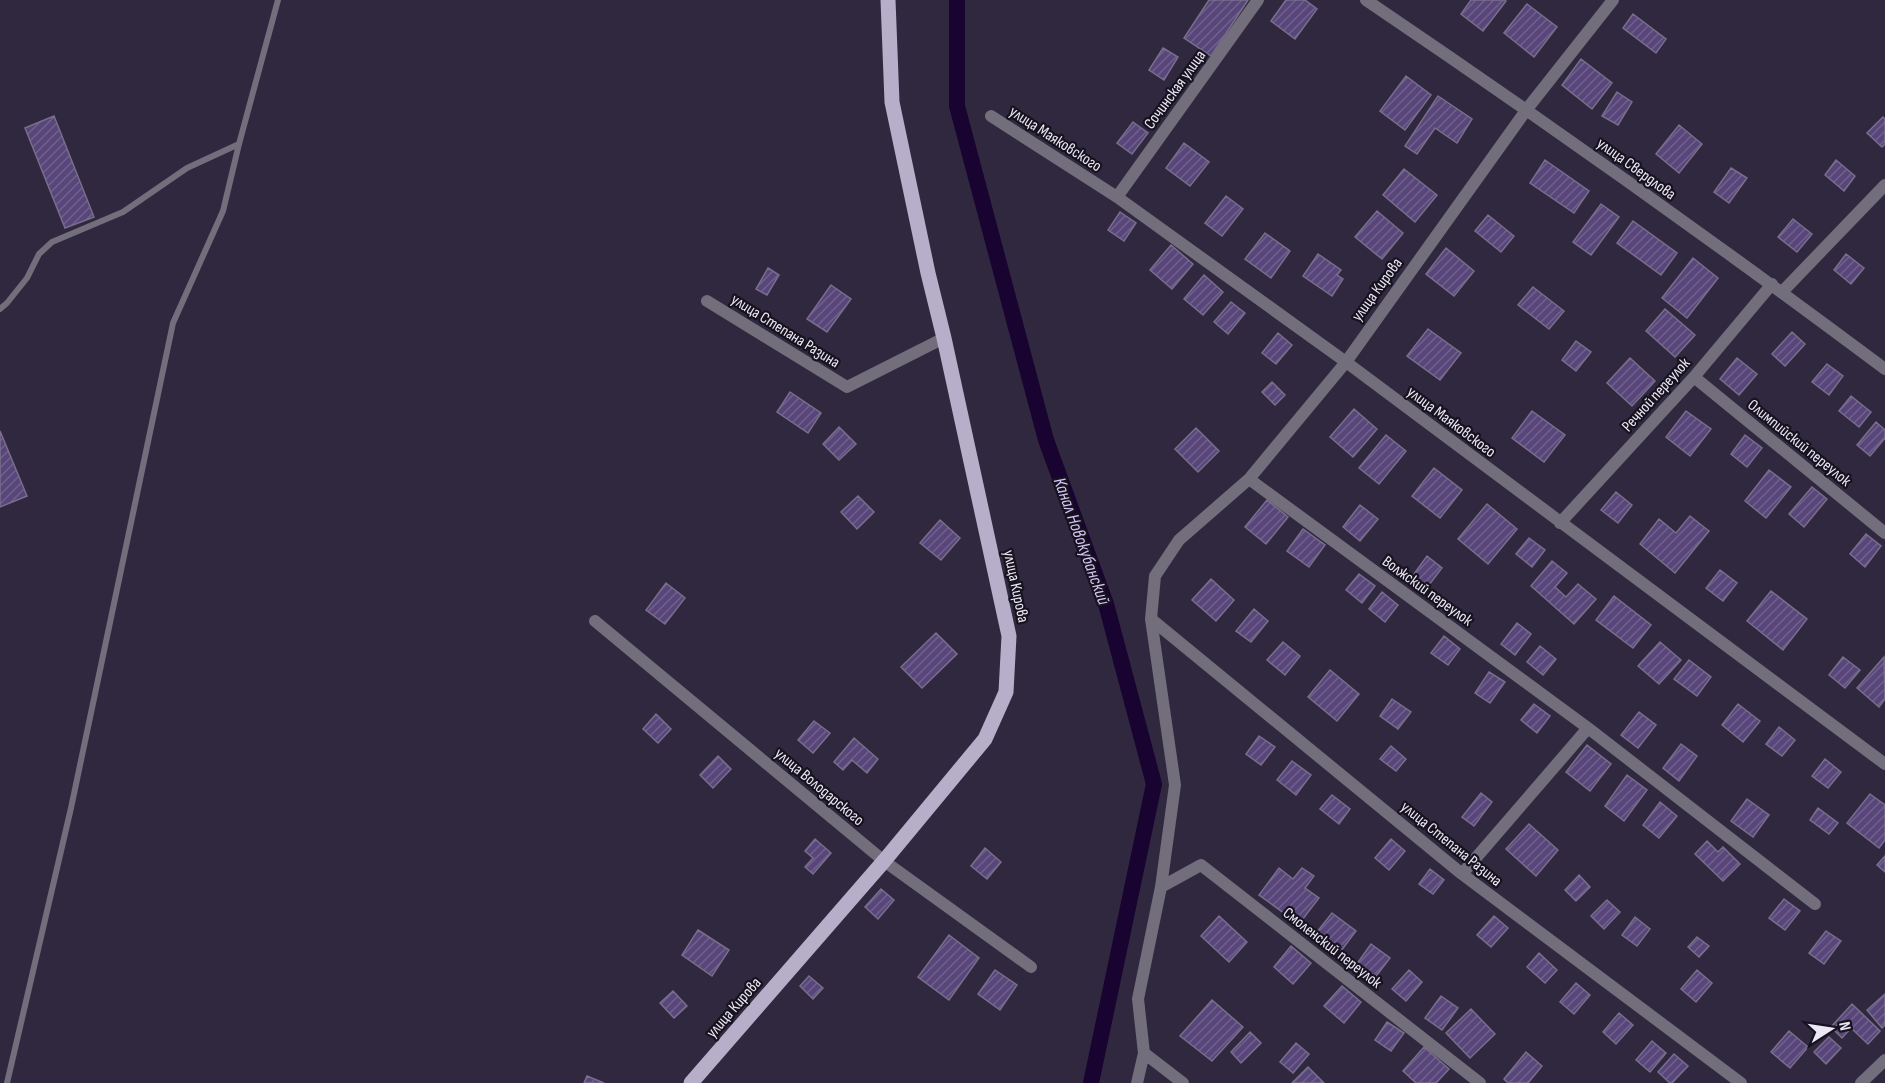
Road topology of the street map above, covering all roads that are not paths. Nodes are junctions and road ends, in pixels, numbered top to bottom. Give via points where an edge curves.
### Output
1 (278, 0) edge
2 (888, 0) edge
3 (1258, 0) edge
4 (1366, 0) edge
5 (1613, 0) edge
6 (1527, 109) junction
7 (991, 116) dead end
8 (238, 144) junction
9 (1885, 185) edge
10 (1117, 197) junction
11 (1777, 288) junction
12 (707, 301) dead end
13 (0, 309) edge
14 (944, 338) junction
15 (1346, 362) junction
16 (1885, 369) edge
17 (1694, 377) junction
18 (1249, 479) junction
19 (1560, 523) junction
20 (1885, 533) edge
21 (1150, 619) junction
22 (595, 621) dead end
23 (1588, 728) junction
24 (1885, 764) edge
25 (884, 861) junction
26 (1462, 874) junction
27 (1161, 887) junction
28 (1815, 904) dead end
29 (1031, 967) dead end
30 (1144, 1053) junction
31 (1885, 1060) edge
32 (7, 1083) edge
33 (691, 1083) edge
34 (1137, 1083) edge
35 (1183, 1083) edge
36 (1480, 1083) edge
37 (1741, 1083) edge
38 (1861, 1083) edge

1 - 8 lane
2 - 14 main road, улица Кирова via 892,102
3 - 10 street, Сочинская улица
4 - 6 street, улица Свердлова
5 - 6 street, улица Кирова
6 - 11 street, улица Свердлова
6 - 15 street, улица Кирова
7 - 10 street, улица Маяковского
8 - 13 lane via 188,168 123,212 52,242
8 - 32 lane via 223,211 173,323 71,808
9 - 11 street, Речной переулок
10 - 15 street, улица Маяковского
11 - 16 street, улица Свердлова
11 - 17 street, Речной переулок
12 - 14 street, улица Степана Разина via 847,387
14 - 25 main road, улица Кирова via 1009,636 1006,692 985,740
15 - 18 street, улица Кирова
15 - 19 street, улица Маяковского
17 - 19 street, Речной переулок
17 - 20 street, Олимпийский переулок
18 - 21 street, улица Кирова via 1179,540 1155,576
18 - 23 street, Волжский переулок
19 - 24 street, улица Маяковского
21 - 26 street, улица Степана Разина
21 - 27 street, улица Кирова via 1175,785
22 - 25 street, улица Володарского
23 - 26 street
23 - 28 street, Волжский переулок
25 - 29 street, улица Володарского
25 - 33 main road, улица Кирова
26 - 37 street, улица Степана Разина
27 - 30 street, улица Кирова via 1138,999
27 - 36 street, Смоленский переулок via 1202,865
30 - 34 street, улица Кирова
30 - 35 street
31 - 38 street

